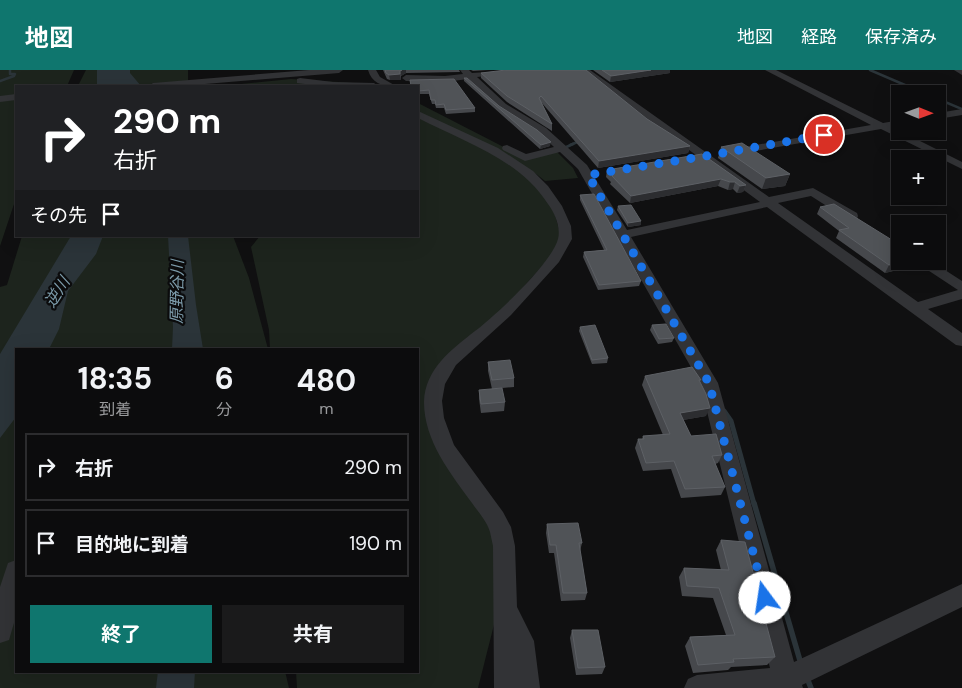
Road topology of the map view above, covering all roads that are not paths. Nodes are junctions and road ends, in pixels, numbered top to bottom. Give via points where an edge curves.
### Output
1 (281, 70) edge
2 (339, 70) edge
3 (372, 70) edge
4 (514, 70) edge
5 (584, 70) edge
6 (769, 70) edge
7 (958, 70) edge
8 (962, 72) edge
9 (468, 73) edge
10 (297, 74) junction
11 (408, 74) edge
12 (167, 85) edge
13 (358, 85) joint
14 (386, 85) edge
15 (389, 85) edge
16 (398, 85) edge
17 (15, 97) edge
18 (0, 99) edge
19 (419, 105) edge
20 (962, 112) edge
21 (419, 114) edge
22 (946, 115) edge
23 (891, 124) edge
24 (882, 126) junction
25 (563, 148) junction
26 (706, 156) junction
27 (525, 158) junction
28 (687, 160) edge
29 (962, 166) edge
30 (550, 194) junction
31 (769, 202) junction
32 (860, 222) edge
33 (623, 235) junction
34 (935, 270) edge
35 (962, 287) edge
36 (962, 294) edge
37 (916, 308) junction
38 (962, 341) edge
39 (15, 575) edge
40 (962, 596) edge
41 (506, 609) junction
42 (0, 631) edge
43 (789, 684) edge
44 (507, 688) edge
45 (527, 688) edge
46 (697, 688) edge

1 - 10 street
2 - 10 street
3 - 15 street via 372,75
4 - 9 street
5 - 26 street
6 - 24 street
7 - 8 street
9 - 11 street via 445,79
9 - 25 street via 503,106 542,130
10 - 12 street
10 - 13 street via 298,80 309,83
11 - 16 street
13 - 14 street
17 - 18 street
19 - 27 street via 436,116 485,135
20 - 22 street
21 - 30 street via 505,156
23 - 24 street
24 - 26 street
24 - 29 street
25 - 27 street
25 - 33 street via 593,174
26 - 28 street
26 - 31 street
27 - 30 street
30 - 41 street via 564,224 565,240 560,249 544,273 448,363 436,384 436,428 448,452 500,526 504,546
31 - 32 street via 813,192
31 - 33 street
31 - 37 street
33 - 43 street via 709,383
34 - 35 street
36 - 37 street
37 - 38 street
39 - 42 street
40 - 43 street
41 - 44 street
41 - 45 street via 521,641
43 - 46 street

